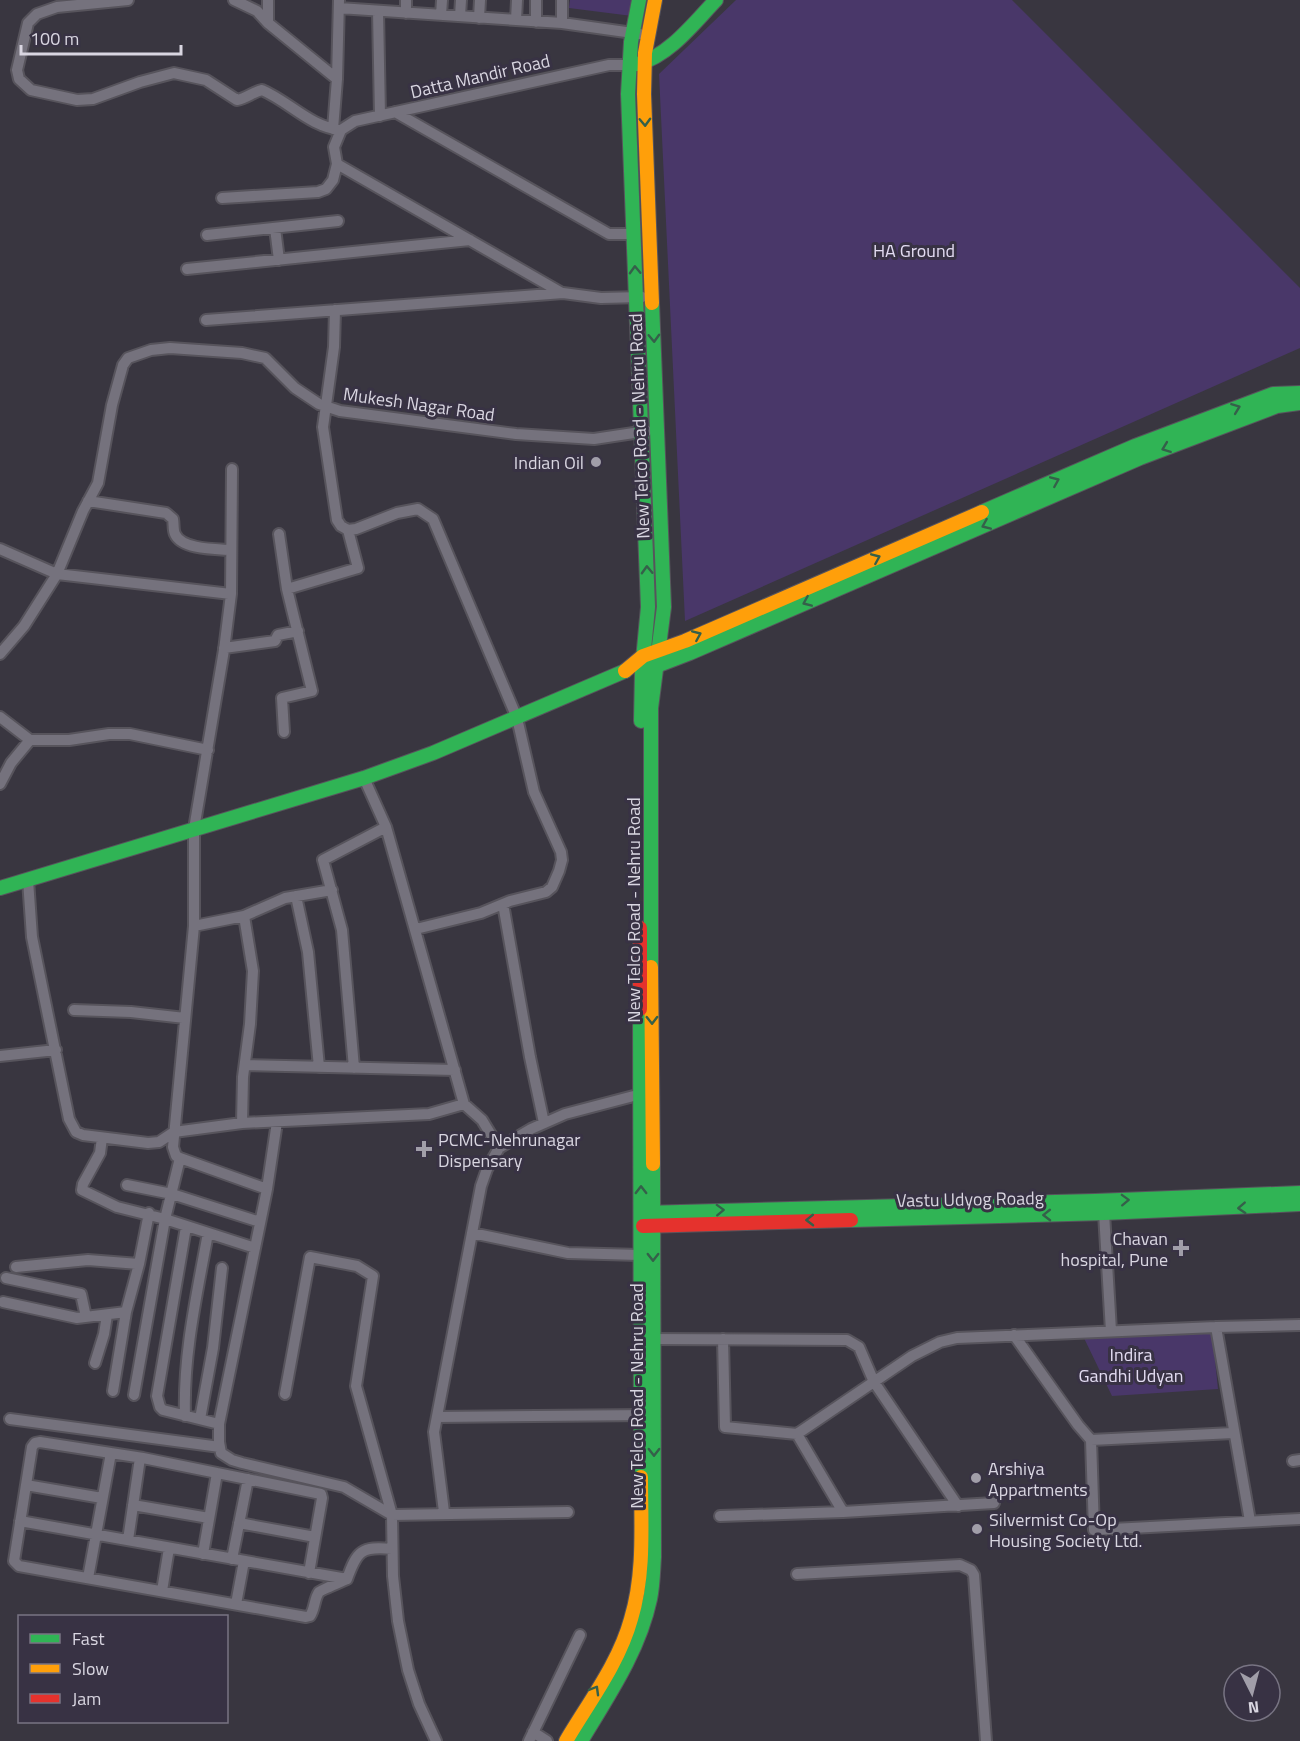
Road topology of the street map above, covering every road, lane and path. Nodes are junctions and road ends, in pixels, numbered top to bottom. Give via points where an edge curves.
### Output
1 (45, 0) edge
2 (128, 0) edge
3 (234, 0) edge
4 (268, 0) edge
5 (391, 0) edge
6 (406, 0) edge
7 (442, 0) edge
8 (461, 0) edge
9 (480, 0) edge
10 (517, 0) edge
11 (536, 0) edge
12 (562, 0) edge
13 (639, 0) edge
14 (655, 0) edge
15 (716, 0) edge
16 (101, 1) edge
17 (339, 4) edge
18 (359, 5) edge
19 (57, 7) junction
20 (378, 11) junction
21 (392, 12) junction
22 (406, 13) junction
23 (441, 15) junction
24 (460, 16) junction
25 (479, 18) junction
26 (516, 20) junction
27 (536, 22) junction
28 (268, 23) junction
29 (562, 23) junction
30 (633, 33) junction
31 (649, 36) junction
32 (645, 63) junction
33 (629, 65) junction
34 (337, 79) junction
35 (395, 112) junction
36 (380, 116) junction
37 (337, 129) junction
38 (337, 164) junction
39 (222, 198) dead end
40 (338, 221) dead end
41 (275, 228) junction
42 (633, 234) junction
43 (207, 235) dead end
44 (470, 240) junction
45 (279, 260) junction
46 (187, 269) dead end
47 (563, 293) junction
48 (636, 297) junction
49 (652, 297) junction
50 (334, 310) junction
51 (206, 320) dead end
52 (1300, 393) edge
53 (1300, 403) edge
54 (325, 405) junction
55 (657, 430) junction
56 (641, 432) junction
57 (232, 469) dead end
58 (88, 501) junction
59 (348, 530) junction
60 (279, 534) dead end
61 (0, 549) edge
62 (231, 550) junction
63 (57, 574) junction
64 (287, 589) junction
65 (231, 594) junction
66 (297, 631) junction
67 (225, 648) junction
68 (660, 650) junction
69 (0, 654) edge
70 (642, 663) junction
71 (656, 666) junction
72 (0, 717) edge
73 (517, 718) junction
74 (284, 732) dead end
75 (30, 740) junction
76 (208, 750) junction
77 (363, 778) junction
78 (0, 784) edge
79 (386, 827) junction
80 (194, 829) junction
81 (27, 880) junction
82 (0, 888) edge
83 (332, 890) junction
84 (296, 896) junction
85 (503, 904) junction
86 (244, 916) junction
87 (194, 926) junction
88 (416, 929) junction
89 (74, 1010) dead end
90 (185, 1018) junction
91 (56, 1050) junction
92 (0, 1056) edge
93 (245, 1065) junction
94 (318, 1067) junction
95 (354, 1068) junction
96 (455, 1070) junction
97 (647, 1093) junction
98 (464, 1104) junction
99 (277, 1122) junction
100 (544, 1123) junction
101 (242, 1124) junction
102 (174, 1132) junction
103 (102, 1138) junction
104 (499, 1148) junction
105 (180, 1158) junction
106 (127, 1185) dead end
107 (267, 1189) junction
108 (1300, 1193) edge
109 (172, 1194) junction
110 (1300, 1204) edge
111 (1098, 1209) junction
112 (149, 1213) junction
113 (165, 1219) junction
114 (647, 1219) junction
115 (260, 1222) junction
116 (186, 1227) junction
117 (208, 1233) junction
118 (472, 1233) junction
119 (255, 1248) junction
120 (640, 1255) junction
121 (139, 1264) junction
122 (16, 1267) dead end
123 (222, 1268) dead end
124 (6, 1278) dead end
125 (3, 1302) dead end
126 (126, 1312) junction
127 (107, 1315) junction
128 (86, 1317) junction
129 (1300, 1325) edge
130 (1216, 1327) junction
131 (1111, 1331) junction
132 (1014, 1335) junction
133 (647, 1339) junction
134 (723, 1339) junction
135 (95, 1363) dead end
136 (874, 1382) junction
137 (113, 1390) dead end
138 (285, 1394) dead end
139 (134, 1395) dead end
140 (647, 1415) junction
141 (185, 1416) junction
142 (436, 1417) junction
143 (10, 1419) dead end
144 (200, 1419) junction
145 (219, 1424) junction
146 (1233, 1433) junction
147 (797, 1434) junction
148 (1092, 1440) junction
149 (220, 1447) junction
150 (111, 1453) junction
151 (140, 1458) junction
152 (217, 1473) junction
153 (248, 1479) junction
154 (26, 1485) junction
155 (102, 1498) junction
156 (993, 1503) dead end
157 (133, 1505) junction
158 (958, 1506) junction
159 (444, 1512) junction
160 (568, 1512) dead end
161 (843, 1512) junction
162 (392, 1515) junction
163 (720, 1516) dead end
164 (209, 1518) junction
165 (1300, 1519) edge
166 (20, 1521) junction
167 (1250, 1521) junction
168 (239, 1523) junction
169 (95, 1534) junction
170 (315, 1538) junction
171 (128, 1540) junction
172 (169, 1548) junction
173 (392, 1549) junction
174 (203, 1554) junction
175 (232, 1559) junction
176 (244, 1561) junction
177 (309, 1573) junction
178 (797, 1574) dead end
179 (88, 1578) junction
180 (347, 1580) junction
181 (162, 1591) junction
182 (236, 1604) junction
183 (641, 1608) junction
184 (580, 1635) dead end
185 (531, 1737) edge
186 (436, 1741) edge
187 (548, 1741) edge
188 (566, 1741) edge
189 (581, 1741) edge
190 (986, 1741) edge

1 - 19 street
2 - 16 street
3 - 28 street via 257,11
4 - 28 street
5 - 21 street
6 - 22 street
7 - 23 street
8 - 24 street
9 - 25 street
10 - 26 street
11 - 27 street
12 - 29 street
13 - 30 street, New Telco Road - Nehru Road
14 - 31 street, New Telco Road - Nehru Road
15 - 32 street via 673,44
16 - 19 street
17 - 18 street
17 - 34 street
18 - 20 street
19 - 37 street via 37,14 28,23 17,70 31,90 77,100 93,99 174,74 206,80 237,100 262,90 309,119
20 - 21 street
20 - 36 street
21 - 22 street
22 - 23 street
23 - 24 street
24 - 25 street
25 - 26 street
26 - 27 street
27 - 29 street
28 - 34 street
29 - 30 street
30 - 31 street
30 - 33 street, New Telco Road - Nehru Road
31 - 32 street, New Telco Road - Nehru Road
32 - 33 street
32 -> 49 street, New Telco Road - Nehru Road
33 - 35 street, Datta Mandir Road via 609,65
33 - 42 street, New Telco Road - Nehru Road
34 - 37 street
35 - 36 street, Datta Mandir Road
35 - 42 street via 609,234
36 - 37 street, Datta Mandir Road
37 - 38 street
38 - 39 street via 333,180 318,192
38 - 44 street
40 - 41 street
41 - 43 street
41 - 45 street
48 -> 42 street, New Telco Road - Nehru Road
44 - 45 street
44 - 47 street
45 - 46 street
47 - 48 street
47 - 50 street
48 - 49 street
48 - 56 street, New Telco Road - Nehru Road
49 -> 55 street, New Telco Road - Nehru Road
50 - 51 street
50 - 54 street via 334,348
68 -> 52 street via 1135,446 1273,394
53 -> 71 street via 1277,406 1140,458
54 - 56 street, Mukesh Nagar Road via 340,411 516,434 594,439
54 - 58 street, Mukesh Nagar Road via 295,388 265,358 170,348 136,354 123,365 98,483
54 - 59 street via 323,427 335,513 341,526
55 - 56 street, Mukesh Nagar Road
55 - 68 street, New Telco Road - Nehru Road via 664,607
70 -> 56 street, New Telco Road - Nehru Road via 648,607
57 - 62 street
58 - 62 street via 166,513 173,519 174,532 180,540 195,546
58 - 63 street, Mukesh Nagar Road
59 - 64 street via 358,568
59 - 73 street via 418,508 433,519
60 - 64 street
61 - 63 street
62 - 65 street
63 - 65 street
63 - 69 street, Mukesh Nagar Road via 24,626
64 - 66 street
65 - 67 street
66 - 67 street via 278,634 275,641
66 - 74 street via 312,691 282,698
67 - 76 street
68 - 70 street
68 - 71 street, New Telco Road - Nehru Road
70 - 71 street
70 - 73 street
70 - 97 street, New Telco Road - Nehru Road
71 -> 97 street, New Telco Road - Nehru Road via 651,708
72 - 75 street
73 - 77 street
73 - 85 street via 534,792 562,860 552,887 546,892
75 - 76 street via 130,734
75 - 78 street
76 - 80 street
77 - 79 street
77 - 80 street
79 - 83 street via 323,860
79 - 88 street
80 - 81 street
80 - 87 street
81 - 82 street
81 - 91 street via 32,937
83 - 84 street
83 - 95 street via 345,954
84 - 86 street
84 - 94 street via 308,952
85 - 88 street
85 - 100 street
86 - 87 street
86 - 93 street via 253,971
87 - 90 street
88 - 96 street
89 - 90 street
90 - 102 street
91 - 92 street
91 - 103 street via 72,1127 83,1136
93 - 94 street
93 - 101 street
94 - 95 street
95 - 96 street
96 - 98 street
97 - 100 street via 574,1111
97 - 114 street, New Telco Road - Nehru Road
98 - 99 street via 429,1114
98 - 104 street via 482,1120
99 - 101 street
99 - 107 street
100 - 104 street
101 - 102 street
102 - 103 street via 159,1142 148,1143
102 - 105 street via 174,1152
103 - 112 street via 100,1154 82,1190 117,1207
104 - 118 street via 481,1186
105 - 107 street
105 - 109 street
106 - 109 street
107 - 115 street
111 -> 108 street, Vastu Udyog Roadg
109 - 113 street
109 - 115 street
110 -> 111 street, Vastu Udyog Roadg
111 - 114 street, Vastu Udyog Roadg
111 - 131 street
112 - 113 street
112 - 121 street
113 - 116 street
113 - 139 street
114 - 120 street, New Telco Road - Nehru Road
114 -> 133 street, New Telco Road - Nehru Road
115 - 119 street
116 - 117 street
116 - 141 street via 157,1396 163,1410
117 - 119 street
117 - 141 street via 189,1342
118 - 120 street via 568,1253
118 - 142 street
119 - 145 street
120 - 133 street, New Telco Road - Nehru Road
121 - 122 street via 88,1260
121 - 126 street
123 - 144 street
124 - 128 street via 81,1294
125 - 128 street
126 - 127 street
126 - 137 street
127 - 128 street
127 - 135 street
129 - 130 street
130 - 131 street
130 - 146 street
131 - 132 street
132 - 136 street via 940,1342
132 - 148 street
133 - 134 street
133 - 140 street, New Telco Road - Nehru Road
134 - 136 street via 847,1340 860,1347
134 - 147 street via 725,1427
136 - 147 street
136 - 158 street
138 - 162 street via 310,1257 357,1266 373,1276 356,1386
140 - 142 street
140 - 183 street, New Telco Road - Nehru Road via 654,1557 650,1598
141 - 144 street
142 - 159 street via 434,1432
143 - 149 street
144 - 145 street
145 - 149 street
146 - 148 street
146 - 167 street
147 - 161 street
148 - 167 street via 1094,1530
149 - 162 street via 221,1453 231,1460 344,1486
150 - 151 street
150 - 154 street via 35,1443
150 - 155 street
151 - 152 street
151 - 157 street
152 - 153 street
152 - 164 street
153 - 168 street
153 - 170 street via 321,1494
154 - 155 street
154 - 166 street
155 - 169 street
156 - 158 street
157 - 164 street
157 - 171 street
158 - 161 street
159 - 160 street
159 - 162 street
161 - 163 street
162 - 173 street
164 - 174 street
165 - 167 street
166 - 169 street
166 - 179 street via 16,1564
168 - 170 street
168 - 175 street
169 - 171 street
169 - 179 street
170 - 177 street
171 - 172 street
172 - 174 street
172 - 181 street
173 - 180 street via 370,1547 355,1558
173 - 186 street via 398,1621 408,1670
174 - 175 street
175 - 176 street
176 - 177 street
176 - 182 street
177 - 180 street
178 - 190 street via 960,1565 971,1570
179 - 181 street
180 - 182 street via 318,1593 313,1612 306,1617
181 - 182 street
188 -> 183 street, New Telco Road - Nehru Road
183 - 189 street, New Telco Road - Nehru Road via 642,1628 626,1664
184 - 185 street
185 - 187 street

